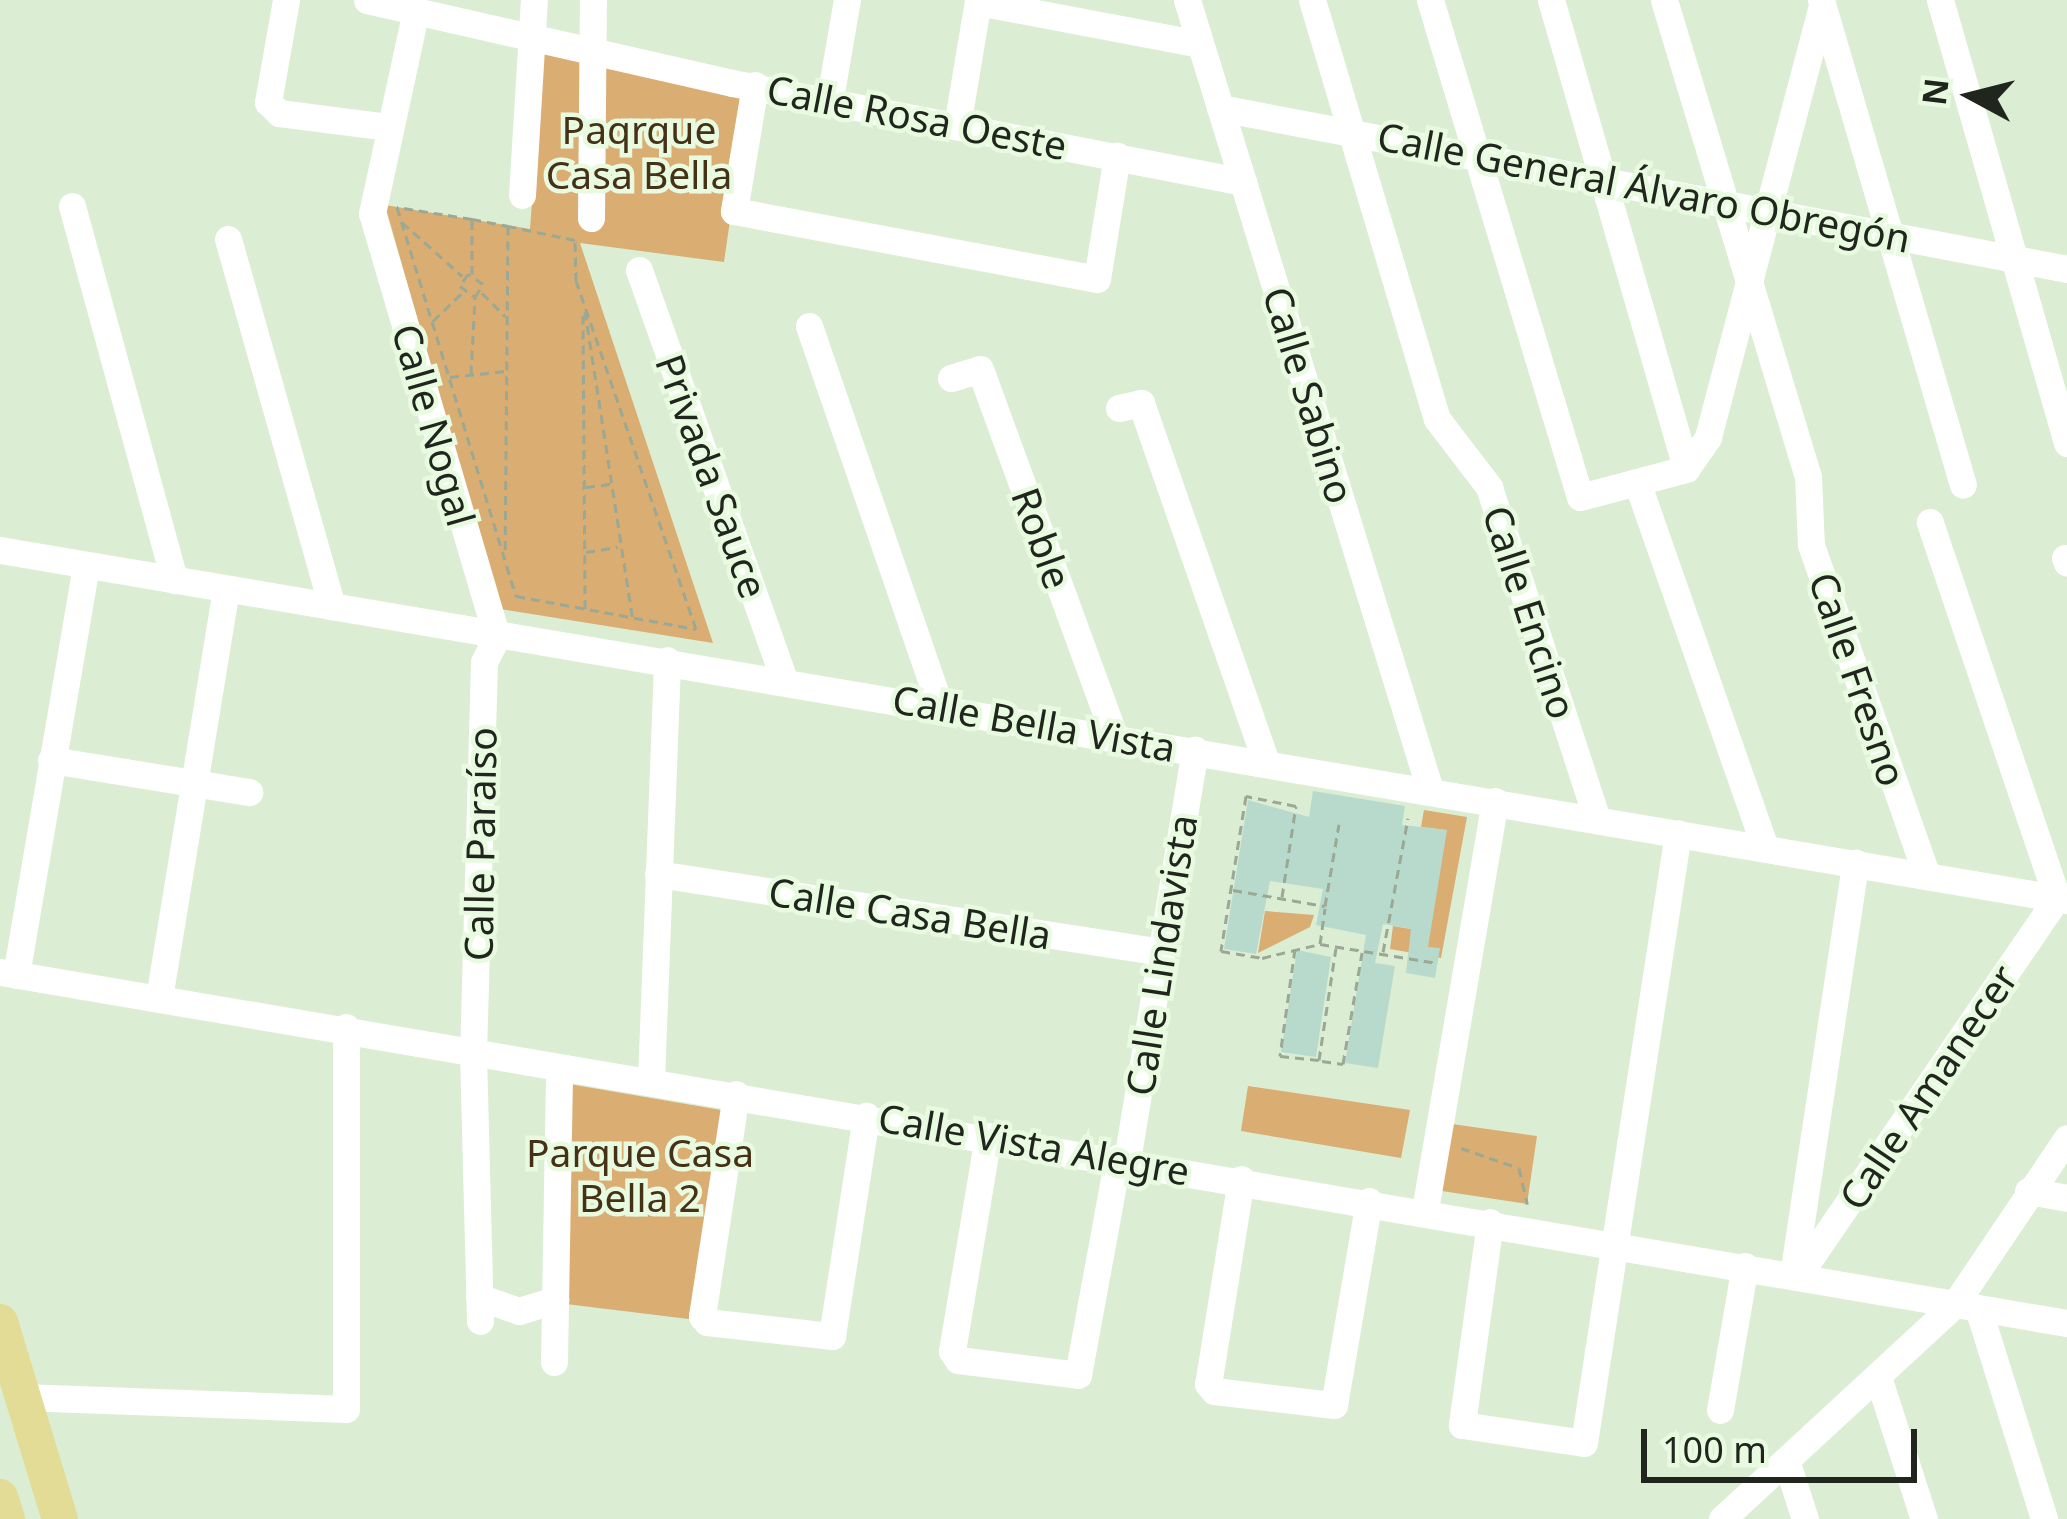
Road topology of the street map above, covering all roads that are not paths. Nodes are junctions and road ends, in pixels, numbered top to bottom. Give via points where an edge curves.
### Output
1 (286, 0) edge
2 (368, 0) edge
3 (534, 0) edge
4 (593, 0) edge
5 (848, 0) edge
6 (1187, 0) edge
7 (1312, 0) edge
8 (1430, 0) edge
9 (1551, 0) edge
10 (1664, 0) edge
11 (1940, 0) edge
12 (978, 1) edge
13 (1823, 2) edge
14 (416, 10) junction
15 (533, 33) junction
16 (1200, 44) junction
17 (591, 51) junction
18 (755, 85) junction
19 (830, 98) junction
20 (1220, 107) junction
21 (957, 126) junction
22 (389, 127) junction
23 (1351, 131) junction
24 (1475, 153) junction
25 (1117, 156) junction
26 (1602, 175) junction
27 (1244, 182) junction
28 (522, 195) dead end
29 (1725, 200) junction
30 (72, 206) dead end
31 (1768, 209) junction
32 (591, 218) dead end
33 (1889, 232) junction
34 (228, 239) dead end
35 (2015, 260) junction
36 (2067, 269) edge
37 (639, 270) dead end
38 (1749, 282) junction
39 (809, 326) dead end
40 (951, 378) dead end
41 (1118, 409) dead end
42 (2067, 443) edge
43 (1686, 469) junction
44 (1637, 482) junction
45 (1963, 484) dead end
46 (1930, 522) dead end
47 (0, 550) edge
48 (86, 565) junction
49 (174, 580) junction
50 (226, 589) junction
51 (332, 607) junction
52 (496, 637) junction
53 (667, 660) junction
54 (785, 682) junction
55 (941, 709) junction
56 (1114, 735) junction
57 (1195, 750) junction
58 (51, 760) junction
59 (1266, 762) junction
60 (194, 784) junction
61 (1430, 790) junction
62 (249, 792) dead end
63 (1495, 801) junction
64 (1598, 819) junction
65 (1678, 833) junction
66 (1766, 848) junction
67 (1855, 863) junction
68 (658, 874) junction
69 (1927, 876) junction
70 (2062, 899) edge
71 (1162, 952) junction
72 (8, 974) edge
73 (159, 998) junction
74 (346, 1028) junction
75 (473, 1055) junction
76 (559, 1067) junction
77 (651, 1080) junction
78 (736, 1094) junction
79 (866, 1116) junction
80 (988, 1136) junction
81 (2067, 1138) edge
82 (1122, 1159) junction
83 (1240, 1179) junction
84 (2028, 1191) junction
85 (2067, 1198) edge
86 (1370, 1201) junction
87 (1425, 1210) junction
88 (1490, 1222) junction
89 (1615, 1243) junction
90 (1745, 1266) junction
91 (1796, 1275) junction
92 (555, 1300) junction
93 (1966, 1306) junction
94 (0, 1322) edge
95 (2067, 1324) edge
96 (554, 1362) dead end
97 (1879, 1380) junction
98 (21, 1397) junction
99 (1720, 1410) dead end
100 (1787, 1463) junction
101 (0, 1497) edge
102 (7, 1519) edge
103 (60, 1519) edge
104 (1722, 1519) edge
105 (1805, 1519) edge
106 (1924, 1519) edge
107 (2044, 1519) edge

1 - 22 street via 268,102 279,112
2 - 14 street
3 - 15 street
4 - 17 street
5 - 19 street
6 - 16 street, Calle Sabino
7 - 23 street
8 - 24 street
9 - 26 street
10 - 29 street, Calle Fresno
11 - 35 street
12 - 16 street
12 - 21 street
13 - 31 street
13 - 33 street
14 - 15 street
14 - 22 street
15 - 17 street, Calle Rosa Oeste
15 - 28 street
16 - 20 street, Calle Sabino
17 - 18 street, Calle Rosa Oeste
17 - 32 street
18 - 19 street, Calle Rosa Oeste
18 - 25 street via 734,211 1097,279
19 - 21 street, Calle Rosa Oeste
20 - 23 street, Calle General Álvaro Obregón
20 - 27 street, Calle Sabino
21 - 25 street, Calle Rosa Oeste
22 - 52 street, Calle Nogal via 372,213
23 - 24 street, Calle General Álvaro Obregón
23 - 64 street, Calle Encino via 1437,418 1489,487
24 - 26 street, Calle General Álvaro Obregón
24 - 44 street via 1580,497
25 - 27 street, Calle Rosa Oeste
26 - 29 street, Calle General Álvaro Obregón
26 - 43 street
27 - 61 street, Calle Sabino
29 - 31 street, Calle General Álvaro Obregón
29 - 38 street, Calle Fresno
30 - 49 street
31 - 33 street, Calle General Álvaro Obregón
31 - 38 street
33 - 35 street, Calle General Álvaro Obregón
33 - 45 street
34 - 51 street
35 - 36 street, Calle General Álvaro Obregón
35 - 42 street
37 - 54 street, Privada Sauce
38 - 43 street via 1708,437
38 - 69 street, Calle Fresno via 1808,477 1811,545
39 - 55 street
40 - 56 street, Roble via 980,369
41 - 59 street via 1142,403
43 - 44 street
44 - 66 street
46 - 70 street
47 - 48 street, Calle Bella Vista
48 - 49 street, Calle Bella Vista
48 - 58 street
49 - 50 street, Calle Bella Vista
50 - 51 street, Calle Bella Vista
50 - 60 street
51 - 52 street, Calle Bella Vista
52 - 53 street, Calle Bella Vista
52 - 75 street, Calle Paraíso via 484,662
53 - 54 street, Calle Bella Vista
53 - 68 street
54 - 55 street, Calle Bella Vista
55 - 56 street, Calle Bella Vista
56 - 57 street, Calle Bella Vista
57 - 59 street, Calle Bella Vista
57 - 71 street, Calle Lindavista
58 - 60 street
58 - 72 street
59 - 61 street, Calle Bella Vista
60 - 62 street
60 - 73 street
61 - 63 street, Calle Bella Vista
63 - 64 street, Calle Bella Vista
63 - 87 street
64 - 65 street, Calle Bella Vista
65 - 66 street, Calle Bella Vista
65 - 89 street
66 - 67 street, Calle Bella Vista
67 - 69 street, Calle Bella Vista
67 - 91 street
68 - 71 street, Calle Casa Bella
68 - 77 street
69 - 70 street, Calle Bella Vista
70 - 91 street, Calle Amanecer
71 - 82 street, Calle Lindavista
72 - 73 street, Calle Vista Alegre
73 - 74 street, Calle Vista Alegre
74 - 75 street, Calle Vista Alegre
74 - 98 street via 346,1409
75 - 76 street, Calle Vista Alegre
75 - 92 street, Calle Paraíso via 479,1309 519,1311
76 - 77 street, Calle Vista Alegre
76 - 92 street
77 - 78 street, Calle Vista Alegre
78 - 79 street, Calle Vista Alegre
78 - 79 street via 704,1320 832,1336
79 - 80 street, Calle Vista Alegre
80 - 82 street, Calle Vista Alegre
80 - 82 street, Calle Lindavista via 953,1357 1078,1375
81 - 84 street
82 - 83 street, Calle Vista Alegre
83 - 86 street, Calle Vista Alegre
83 - 86 street via 1210,1389 1334,1405
84 - 85 street
84 - 93 street
86 - 87 street, Calle Vista Alegre
87 - 88 street, Calle Vista Alegre
88 - 89 street, Calle Vista Alegre
88 - 89 street via 1462,1425 1584,1443
89 - 90 street, Calle Vista Alegre
90 - 91 street, Calle Vista Alegre
90 - 99 street
91 - 93 street, Calle Vista Alegre
92 - 96 street
93 - 95 street, Calle Vista Alegre
93 - 97 street
93 - 107 street
94 - 98 main road
97 - 100 street
97 - 106 street
98 - 103 main road
100 - 104 street
100 - 105 street
101 - 102 main road

